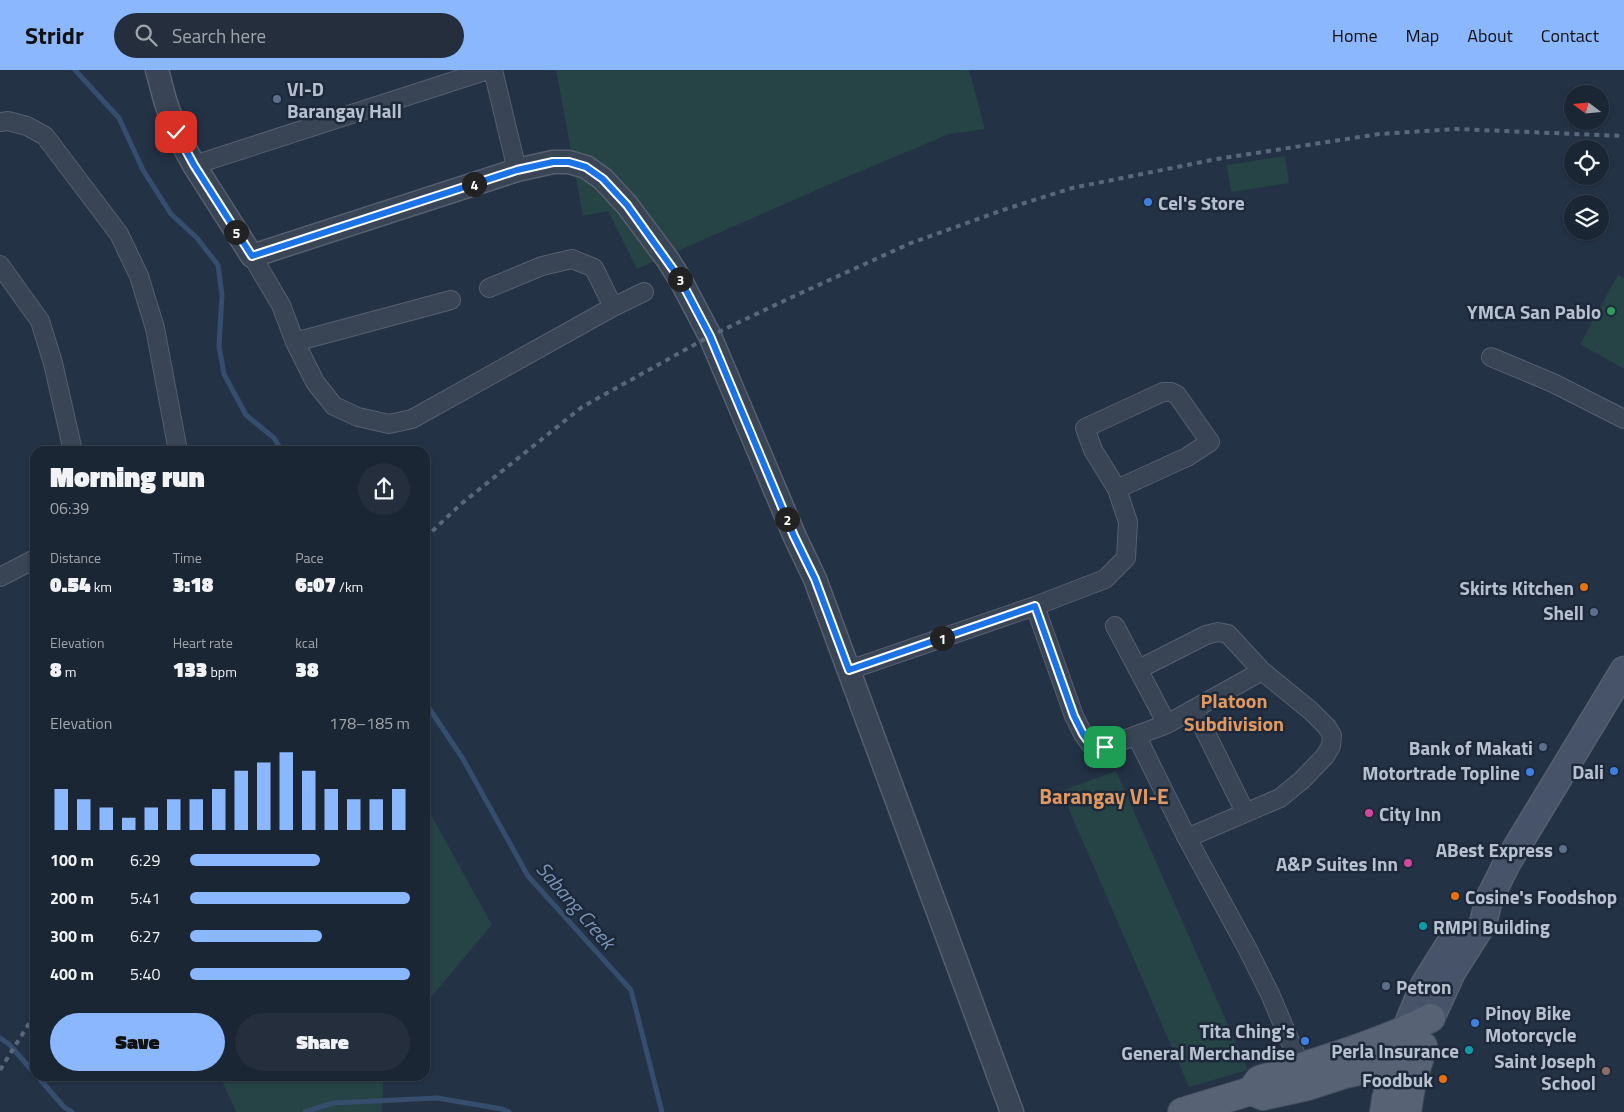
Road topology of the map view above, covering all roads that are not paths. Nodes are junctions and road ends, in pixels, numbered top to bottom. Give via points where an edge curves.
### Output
1 (158, 70) edge
2 (488, 70) edge
3 (493, 70) edge
4 (0, 122) edge
5 (194, 165) junction
6 (517, 170) junction
7 (252, 256) junction
8 (0, 265) edge
9 (489, 288) dead end
10 (644, 292) dead end
11 (450, 300) dead end
12 (613, 306) junction
13 (294, 342) junction
14 (1491, 357) dead end
15 (1624, 419) edge
16 (72, 446) edge
17 (177, 446) edge
18 (1117, 489) junction
19 (30, 562) edge
20 (0, 578) edge
21 (1035, 606) junction
22 (1115, 626) dead end
23 (1139, 669) junction
24 (849, 670) junction
25 (1624, 670) edge
26 (1262, 671) junction
27 (1194, 709) junction
28 (1168, 724) junction
29 (1137, 736) junction
30 (1245, 812) junction
31 (1187, 838) junction
32 (1488, 899) junction
33 (1431, 1018) junction
34 (1405, 1031) junction
35 (1407, 1061) junction
36 (1301, 1067) junction
37 (1251, 1091) junction
38 (1012, 1112) edge
39 (1182, 1112) edge
40 (1384, 1112) edge
41 (1407, 1112) edge

1 - 5 street via 176,132
2 - 5 street
3 - 6 street
4 - 17 street via 27,126 45,136 120,234 139,276 155,328
5 - 7 street
6 - 7 street
6 - 24 street via 553,162 586,167 603,179 627,205 680,279 710,336 815,579
7 - 13 street via 281,305
8 - 16 street via 40,321
9 - 12 street via 542,266 572,259 594,268
10 - 12 street
11 - 13 street
12 - 13 street via 412,419 389,424 358,418 334,406 315,382
14 - 15 street via 1553,383
18 - 18 street via 1093,450 1085,428 1163,392 1171,392 1210,442 1188,457
18 - 21 street via 1128,522 1126,558 1105,580
19 - 20 street
21 - 24 street
21 - 29 street via 1074,716 1091,745 1105,747
22 - 23 street
23 - 26 street via 1218,632 1228,634
23 - 28 street
24 - 38 street
25 - 32 main road
26 - 27 street
26 - 30 street via 1327,727 1332,735 1331,746 1302,780 1280,798
27 - 28 street
27 - 30 street
28 - 29 street
29 - 31 street
30 - 31 street
31 - 36 street via 1266,986
32 - 33 main road via 1483,923 1452,972
32 - 34 main road via 1450,943 1424,985
33 - 34 main road
33 - 35 main road
34 - 35 main road
34 - 36 main road
35 - 37 main road via 1263,1096
35 - 40 main road via 1386,1099
35 - 41 main road via 1411,1087
36 - 37 main road via 1259,1080
37 - 39 main road

